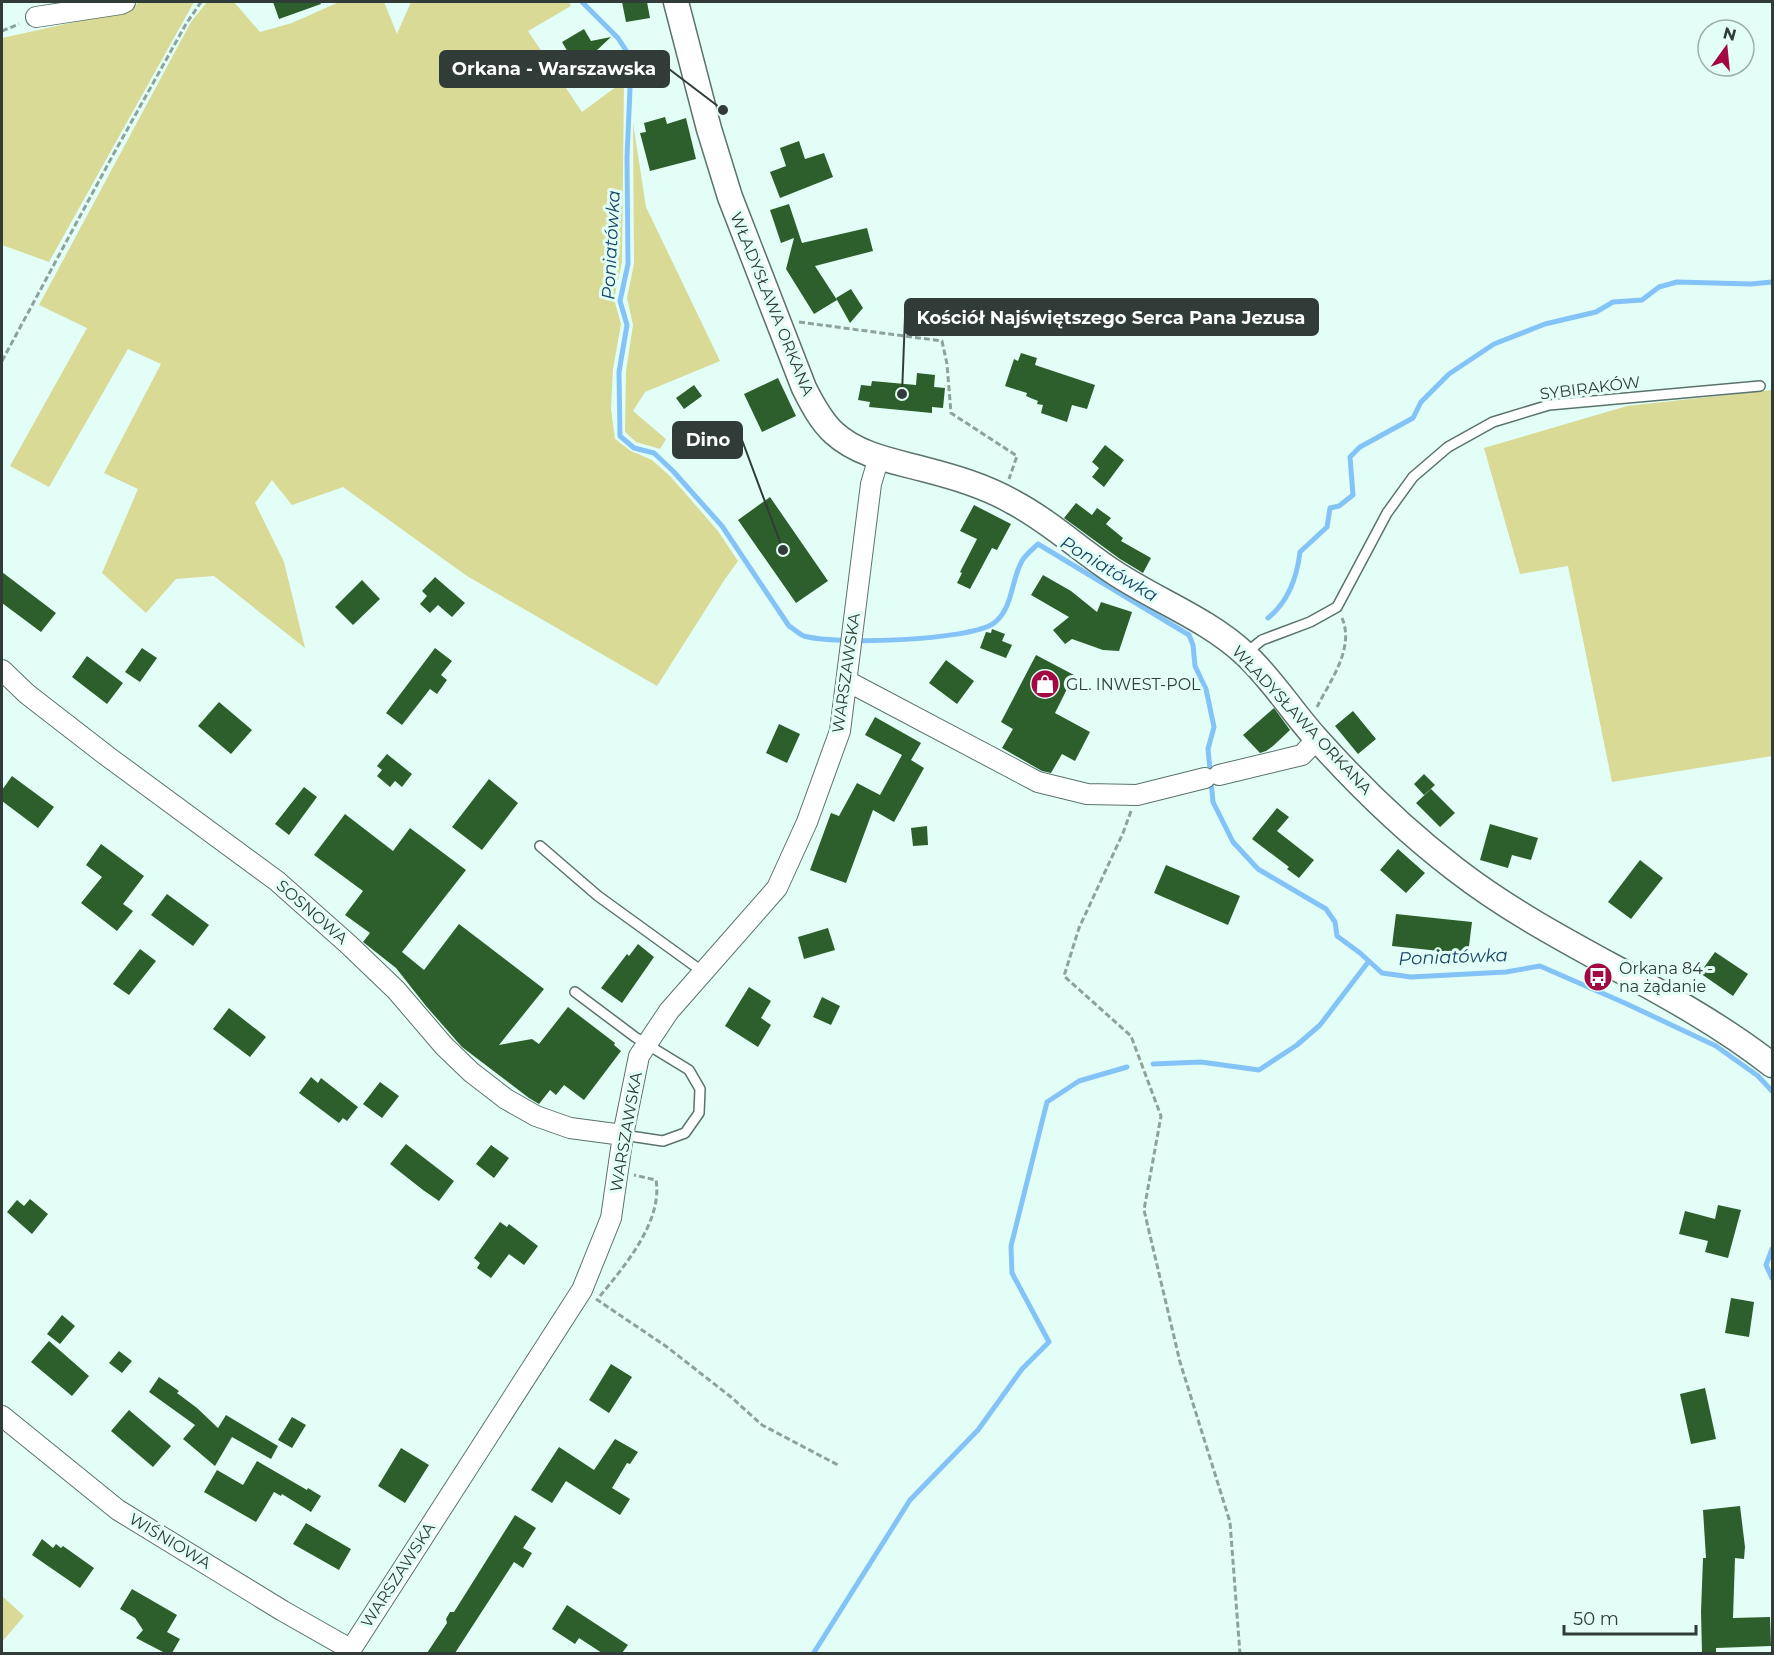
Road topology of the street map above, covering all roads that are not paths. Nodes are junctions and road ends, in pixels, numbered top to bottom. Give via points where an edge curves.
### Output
1 (125, 2) edge
2 (676, 2) edge
3 (36, 17) dead end
4 (1760, 386) dead end
5 (879, 457) junction
6 (1245, 654) junction
7 (2, 670) edge
8 (847, 681) junction
9 (1312, 733) junction
10 (540, 846) dead end
11 (704, 972) junction
12 (575, 992) dead end
13 (647, 1044) junction
14 (1773, 1065) edge
15 (623, 1135) junction
16 (2, 1416) edge
17 (349, 1651) edge

1 - 3 street
2 - 5 street, WŁADYSŁAWA ORKANA via 730,197 804,388 834,434
4 - 6 lane, SYBIRAKÓW via 1549,405 1493,422 1448,447 1413,477 1387,513 1337,607 1262,640
5 - 6 street, WŁADYSŁAWA ORKANA via 975,484 1013,501 1114,573 1204,623
5 - 8 street, WARSZAWSKA via 871,484
6 - 9 street, WŁADYSŁAWA ORKANA
7 - 15 street, SOSNOWA via 107,756 277,881 396,990 471,1072 506,1099 536,1116 570,1128
8 - 9 street via 1038,782 1087,794 1137,795 1302,755
8 - 11 street, WARSZAWSKA via 840,731 807,822 777,888
9 - 14 street, WŁADYSŁAWA ORKANA via 1406,827 1500,902 1691,1009
10 - 11 lane via 598,896
11 - 13 street, WARSZAWSKA via 669,1011
12 - 13 lane
13 - 15 street, WARSZAWSKA via 639,1056
13 - 15 lane via 689,1070 700,1089 699,1113 686,1133 663,1141
15 - 17 street, WARSZAWSKA via 611,1218 589,1295
16 - 17 street, WIŚNIOWA via 118,1510

